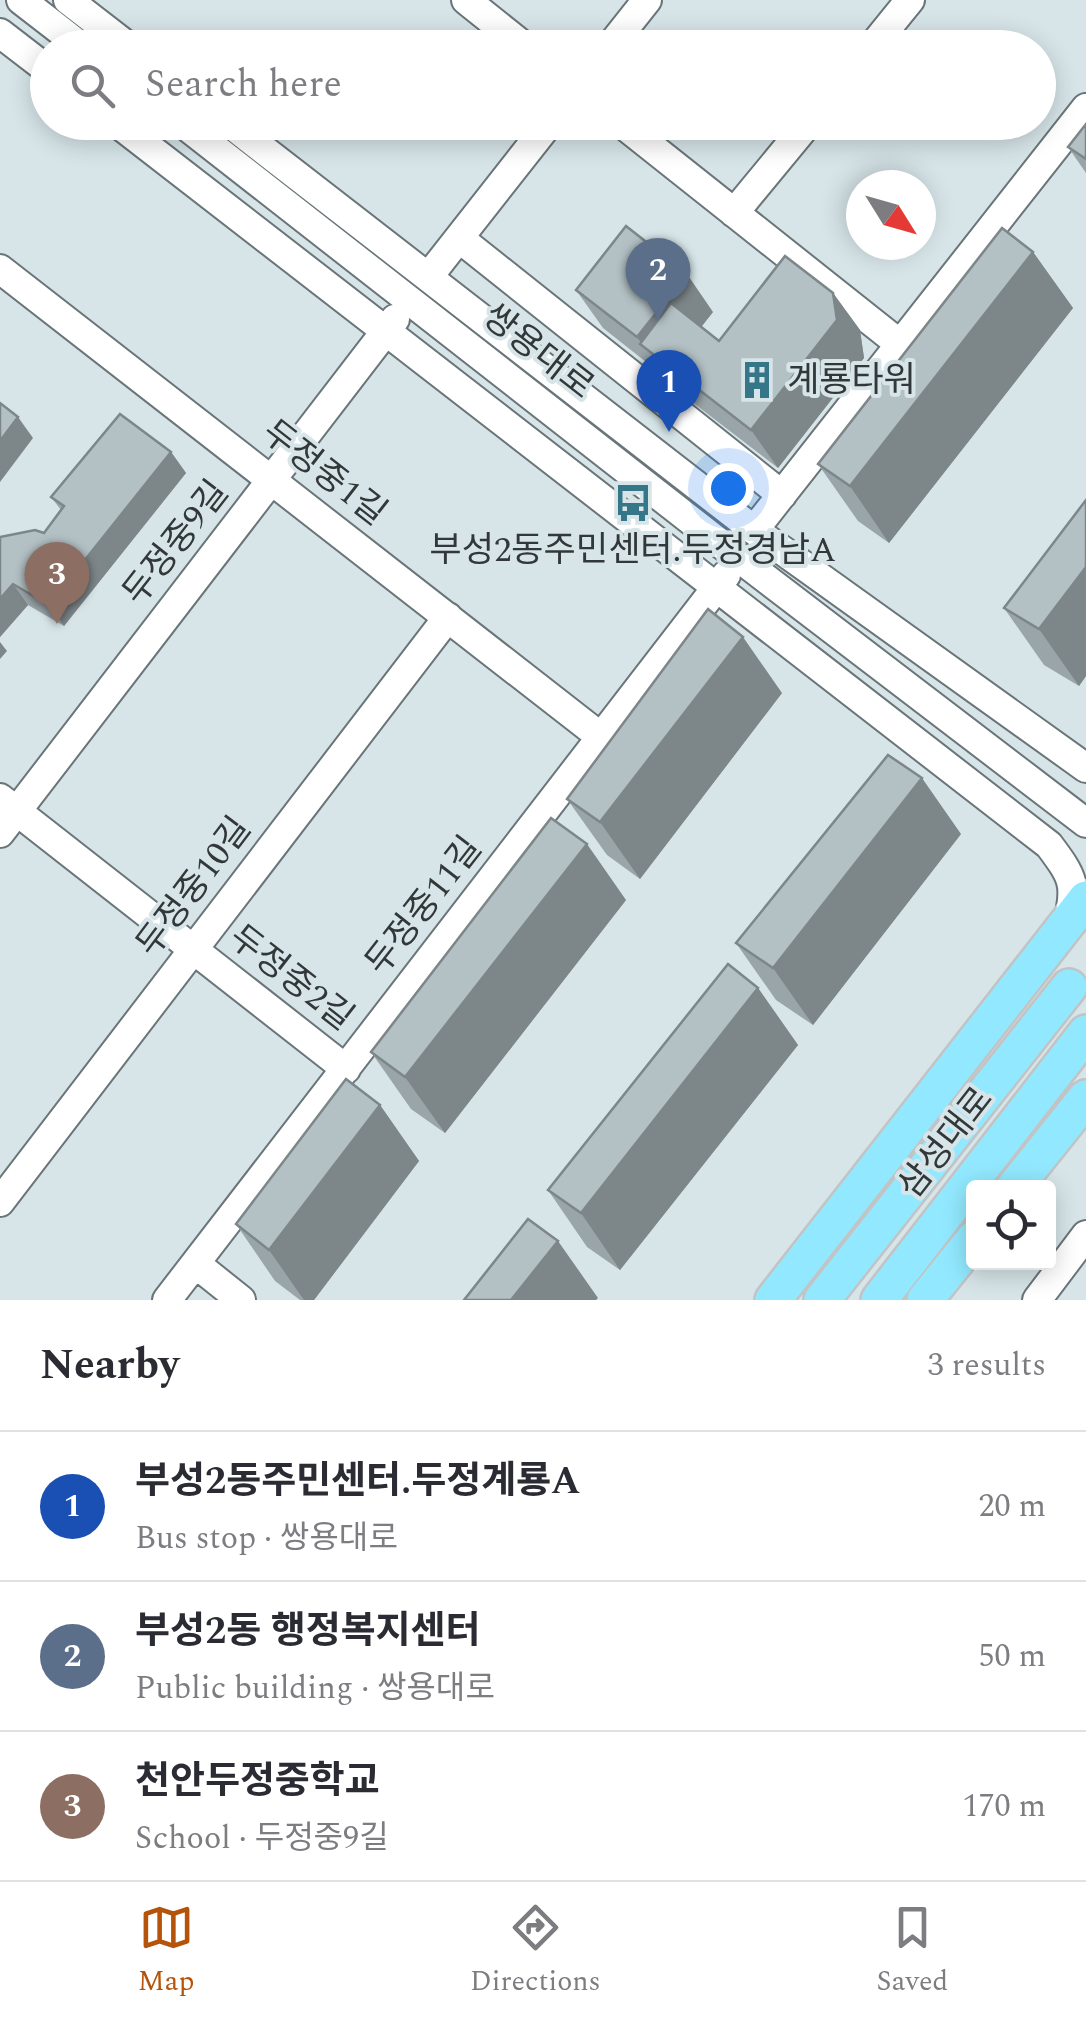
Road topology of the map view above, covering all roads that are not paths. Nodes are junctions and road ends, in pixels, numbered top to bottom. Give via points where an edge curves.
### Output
1 (22, 0) edge
2 (68, 0) edge
3 (466, 0) edge
4 (647, 0) edge
5 (910, 0) edge
6 (60, 30) edge
7 (107, 30) edge
8 (504, 30) edge
9 (623, 30) edge
10 (885, 30) edge
11 (0, 34) edge
12 (30, 56) edge
13 (1086, 108) edge
14 (139, 140) edge
15 (204, 140) edge
16 (251, 140) edge
17 (536, 140) edge
18 (643, 140) edge
19 (793, 140) edge
20 (734, 213) junction
21 (459, 238) junction
22 (0, 269) edge
23 (429, 276) junction
24 (410, 298) junction
25 (386, 331) junction
26 (901, 345) junction
27 (271, 480) junction
28 (782, 494) junction
29 (754, 530) junction
30 (739, 558) junction
31 (717, 587) junction
32 (448, 617) junction
33 (602, 737) junction
34 (1086, 768) edge
35 (6, 814) edge
36 (1086, 823) edge
37 (1076, 912) edge
38 (194, 950) junction
39 (1070, 986) dead end
40 (1086, 1034) edge
41 (346, 1068) junction
42 (1086, 1098) edge
43 (1020, 1180) edge
44 (0, 1202) edge
45 (1086, 1235) edge
46 (966, 1249) edge
47 (196, 1264) junction
48 (167, 1300) edge
49 (242, 1300) edge
50 (773, 1300) edge
51 (822, 1300) edge
52 (879, 1300) edge
53 (925, 1300) edge
54 (1037, 1300) edge

1 - 6 street
2 - 7 street
3 - 8 street
4 - 9 street
5 - 10 street
11 - 12 street
13 - 26 street
14 - 25 street
15 - 24 street, 쌍용대로
16 - 23 street, 쌍용대로
17 - 21 street
18 - 20 street
19 - 20 street
20 - 26 street
21 - 23 street
21 - 28 street
22 - 27 street, 두정중1길
23 - 29 street, 쌍용대로
24 - 25 street, 두정중9길
24 - 30 street, 쌍용대로
25 - 27 street, 두정중9길
25 - 31 street
26 - 28 street
27 - 32 street, 두정중1길
27 - 35 street, 두정중9길
28 - 29 street
29 - 34 street, 쌍용대로
30 - 31 street, 두정중11길
30 - 36 street, 쌍용대로
31 - 33 street, 두정중11길
31 - 37 street via 1049,845 1071,874
32 - 33 street, 두정중1길
32 - 38 street, 두정중10길
33 - 41 street, 두정중11길
35 - 38 street, 두정중2길
37 - 50 main road
38 - 41 street, 두정중2길
38 - 44 street, 두정중10길
39 - 51 main road, 삼성대로
40 - 52 main road, 삼성대로
41 - 47 street, 두정중11길
42 - 43 main road
45 - 54 street
46 - 53 main road
47 - 48 street, 두정중11길
47 - 49 street

